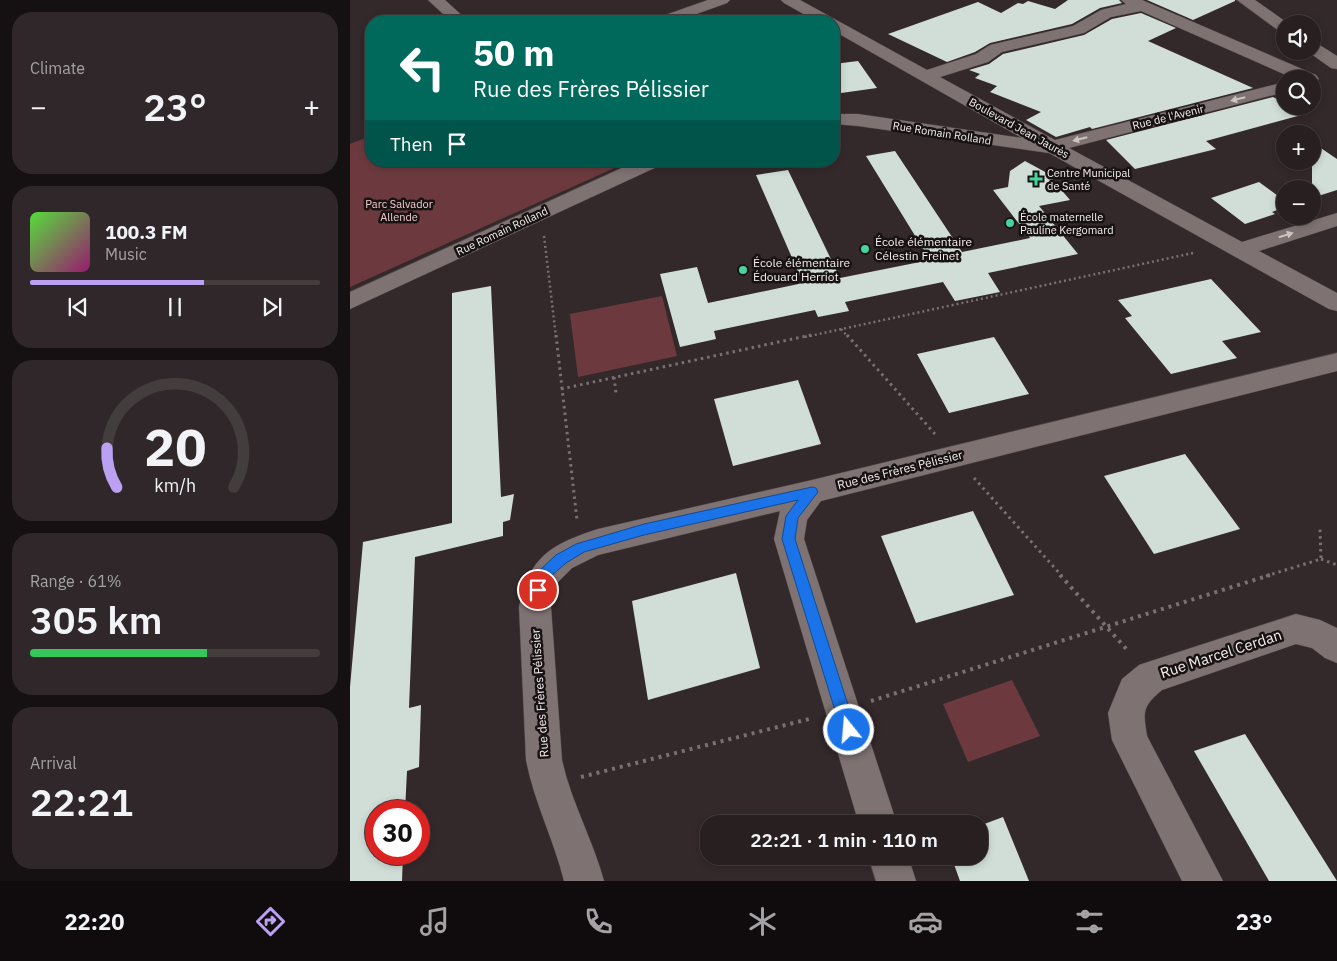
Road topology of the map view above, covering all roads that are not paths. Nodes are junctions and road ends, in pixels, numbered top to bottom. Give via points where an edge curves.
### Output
1 (436, 0) edge
2 (722, 0) edge
3 (789, 0) edge
4 (1245, 0) edge
5 (1135, 3) edge
6 (453, 15) edge
7 (680, 15) edge
8 (816, 15) edge
9 (1276, 22) edge
10 (840, 28) edge
11 (1321, 53) edge
12 (1337, 64) edge
13 (1290, 70) edge
14 (1337, 73) edge
15 (926, 76) junction
16 (1321, 77) edge
17 (1276, 89) edge
18 (840, 119) edge
19 (1051, 147) junction
20 (641, 167) edge
21 (1337, 219) edge
22 (1239, 250) junction
23 (350, 301) edge
24 (1337, 303) edge
25 (1337, 362) edge
26 (812, 492) junction
27 (1337, 647) edge
28 (875, 815) edge
29 (891, 865) edge
30 (584, 881) edge
31 (896, 881) edge
32 (1203, 881) edge

1 - 6 street
2 - 7 street
3 - 8 street
4 - 9 street
5 - 13 street
5 - 15 street via 1106,13 1078,30 996,48 982,58
10 - 15 street, Boulevard Jean Jaurès
11 - 12 street
14 - 16 street
15 - 19 street, Boulevard Jean Jaurès
17 -> 19 street, Rue de l'Avenir
18 - 19 street, Rue Romain Rolland
19 - 22 street, Boulevard Jean Jaurès
20 - 23 street, Rue Romain Rolland
22 -> 21 street
22 - 24 street, Boulevard Jean Jaurès
25 - 26 street, Rue des Frères Pélissier
26 - 28 street via 793,516 789,539
26 - 30 street, Rue des Frères Pélissier via 580,548 546,573 535,607 544,760 549,785 577,854
27 - 32 street, Rue Marcel Cerdan via 1320,635 1296,629 1151,677 1134,691 1126,712 1130,740
29 - 31 street

